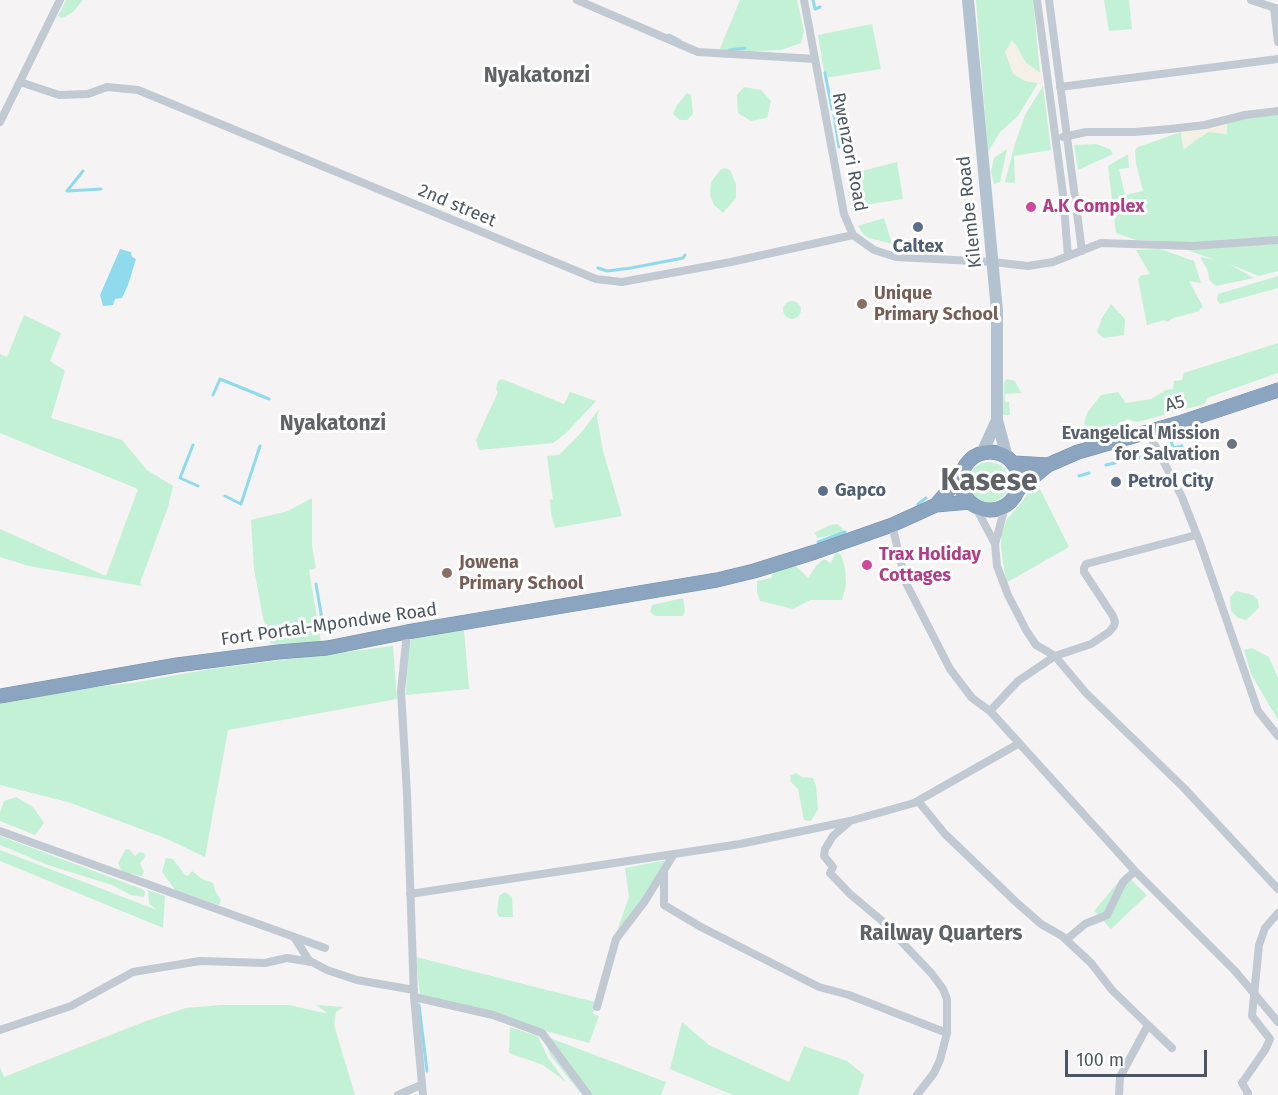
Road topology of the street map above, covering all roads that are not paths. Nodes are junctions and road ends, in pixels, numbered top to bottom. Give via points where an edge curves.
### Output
1 (60, 0) edge
2 (577, 0) edge
3 (804, 0) edge
4 (968, 0) edge
5 (1037, 0) edge
6 (1049, 0) edge
7 (1251, 0) edge
8 (1276, 9) edge
9 (1278, 42) edge
10 (815, 59) junction
11 (1278, 59) edge
12 (20, 82) junction
13 (1060, 87) junction
14 (1278, 111) edge
15 (0, 122) edge
16 (1066, 136) junction
17 (1056, 140) junction
18 (853, 235) junction
19 (1278, 240) edge
20 (1082, 251) junction
21 (1068, 256) junction
22 (993, 262) junction
23 (1278, 390) edge
24 (996, 420) junction
25 (1147, 430) junction
26 (982, 453) junction
27 (1010, 460) junction
28 (1048, 465) junction
29 (962, 474) junction
30 (1018, 489) junction
31 (972, 504) junction
32 (936, 505) junction
33 (1005, 507) junction
34 (892, 525) junction
35 (1196, 535) junction
36 (995, 544) junction
37 (407, 632) junction
38 (1055, 656) junction
39 (0, 696) edge
40 (990, 711) junction
41 (1278, 736) edge
42 (1018, 744) junction
43 (918, 801) junction
44 (850, 821) junction
45 (0, 831) edge
46 (674, 854) junction
47 (664, 870) junction
48 (1135, 871) junction
49 (1278, 888) edge
50 (410, 894) junction
51 (1278, 914) edge
52 (294, 937) junction
53 (1066, 940) junction
54 (325, 948) dead end
55 (310, 962) junction
56 (414, 994) junction
57 (1255, 995) junction
58 (597, 1007) dead end
59 (1278, 1022) edge
60 (1148, 1025) junction
61 (0, 1030) edge
62 (947, 1033) junction
63 (1172, 1048) dead end
64 (421, 1085) junction
65 (398, 1095) edge
66 (423, 1095) edge
67 (588, 1095) edge
68 (917, 1095) edge
69 (1119, 1095) edge
70 (1247, 1095) edge

1 - 12 street
2 - 10 street via 698,52
3 - 10 street, Rwenzori Road
4 - 22 main road, Kilembe Road
5 - 17 street
6 - 13 street
7 - 8 street
8 - 9 street
10 - 18 street, Rwenzori Road via 844,214
11 - 13 street
12 - 15 street
12 - 18 street, 2nd street via 59,95 88,94 108,87 138,90 596,279 622,282
13 - 16 street
14 - 16 street via 1205,125
16 - 17 street
16 - 20 street
17 - 21 street
18 - 22 street, Rwenzori Road via 874,250 896,257
19 - 20 street, Rwenzori Road via 1192,246 1101,243
20 - 21 street, Rwenzori Road
21 - 22 street, Rwenzori Road via 1028,266
22 - 24 main road, Kilembe Road via 997,311
23 - 25 highway, A5 / A5
24 - 26 main road, Kilembe Road
24 - 27 main road, Kilembe Road
25 - 28 highway, A5 / A5
25 - 35 street via 1182,497
26 - 27 highway, A5
26 - 29 highway, Kilembe Road via 966,464
27 - 28 highway, A5 / A5
27 - 30 highway, Kilembe Road via 1019,476
28 - 30 highway, A5 / A5
29 - 31 highway via 964,494
29 - 32 highway, Fort Portal-Mpondwe Road
30 - 33 highway, A5
31 - 32 highway, Fort Portal-Mpondwe Road
31 - 33 highway via 985,510
31 - 36 street
32 - 34 highway, Fort Portal-Mpondwe Road
33 - 36 street
34 - 37 highway, Fort Portal-Mpondwe Road via 789,561 717,580
34 - 40 street via 906,583 950,669 972,698
35 - 38 street via 1086,564 1084,572 1113,616 1114,626 1090,644
35 - 41 street via 1258,711
36 - 38 street via 997,566 1026,630 1036,645
37 - 39 highway, Fort Portal-Mpondwe Road via 327,648 188,664
37 - 50 street via 401,691
38 - 40 street via 1018,681
38 - 49 street via 1086,693
40 - 42 street
42 - 43 street
42 - 48 street
43 - 44 street
43 - 53 street via 945,834 1016,902
44 - 46 street
44 - 62 street via 832,836 825,849 824,856 833,867 830,873 881,920 943,989 947,999
45 - 52 street
46 - 47 street
46 - 50 street
47 - 58 street via 616,939
47 - 62 street via 664,905 701,927 819,987
48 - 53 street via 1123,882 1107,915 1085,924
48 - 57 street
50 - 56 street
51 - 57 street via 1265,928 1258,945
52 - 54 street
52 - 55 street
53 - 60 street
55 - 56 street via 357,980
55 - 61 street via 287,958 265,963 200,961 133,972 71,1006
56 - 64 street
56 - 67 street via 542,1033
57 - 59 street
57 - 70 street via 1252,1016 1270,1039 1242,1083
60 - 63 street
60 - 69 street via 1120,1077
62 - 68 street via 937,1068
64 - 65 street
64 - 66 street

